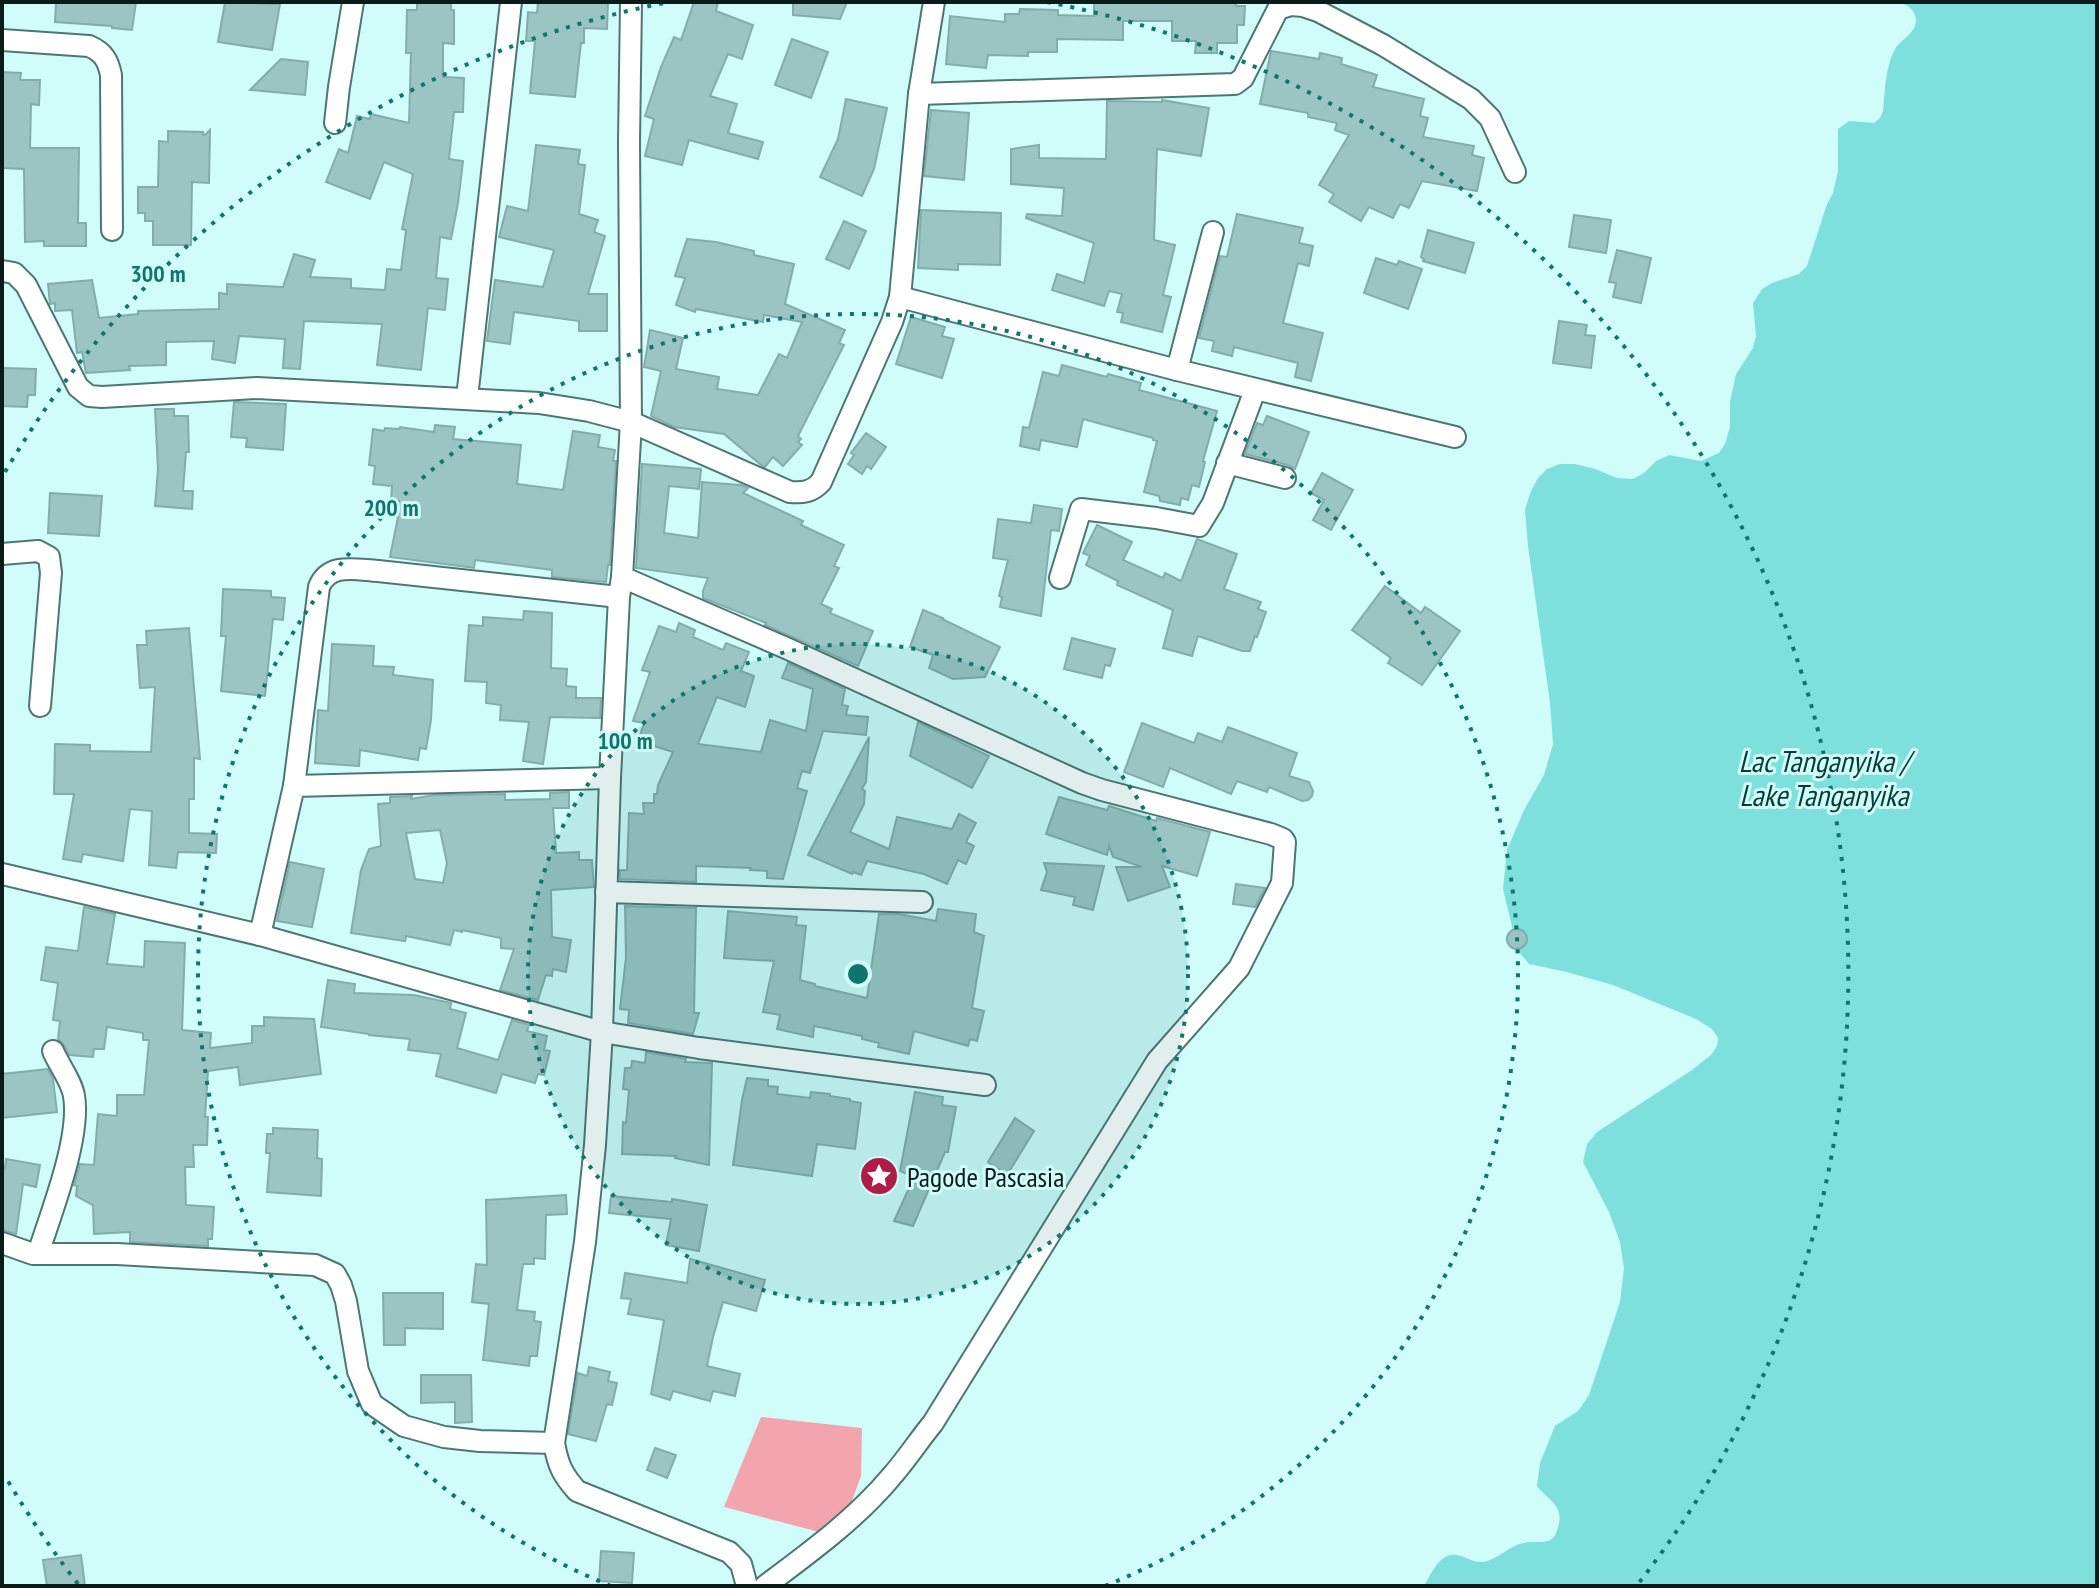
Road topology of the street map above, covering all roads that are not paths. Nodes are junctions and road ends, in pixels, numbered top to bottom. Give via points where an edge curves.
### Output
1 (353, 2) edge
2 (511, 2) edge
3 (631, 2) edge
4 (934, 2) edge
5 (2, 40) edge
6 (919, 94) junction
7 (335, 123) dead end
8 (1515, 172) dead end
9 (112, 230) dead end
10 (1213, 232) dead end
11 (2, 271) edge
12 (900, 297) junction
13 (1177, 370) junction
14 (1255, 390) junction
15 (467, 398) junction
16 (631, 422) junction
17 (1455, 437) dead end
18 (1227, 463) junction
19 (1285, 478) dead end
20 (2, 554) edge
21 (1060, 578) dead end
22 (620, 587) junction
23 (40, 706) dead end
24 (610, 778) junction
25 (294, 786) junction
26 (2, 874) edge
27 (606, 892) junction
28 (922, 902) dead end
29 (260, 935) junction
30 (602, 1032) junction
31 (53, 1051) dead end
32 (985, 1085) dead end
33 (2, 1243) edge
34 (38, 1254) junction
35 (554, 1443) junction
36 (747, 1586) edge
37 (765, 1586) edge

1 - 7 street
2 - 15 street
3 - 16 street
4 - 6 street
5 - 9 street via 89,46 105,56 111,75
6 - 8 street via 1235,84 1278,9 1303,6 1383,45 1471,99 1490,118
6 - 12 street
10 - 13 street
11 - 15 street via 14,273 26,285 78,387 89,396 257,388
12 - 13 street
12 - 16 street via 821,482 809,491 790,492
13 - 14 street
14 - 17 street
14 - 18 street
15 - 16 street via 552,405
16 - 22 street
18 - 19 street
18 - 21 street via 1199,526 1081,509
20 - 23 street via 38,551 49,557
22 - 24 street
22 - 25 street via 346,569 326,575 319,587
22 - 37 street via 786,648 1082,783 1285,842 1282,883 1239,968 1157,1061 933,1423 891,1478
24 - 25 street
24 - 27 street
25 - 29 street
26 - 29 street
27 - 28 street
27 - 30 street
29 - 30 street
30 - 32 street
30 - 35 street via 585,1242
31 - 34 street via 74,1094 75,1114 70,1153
33 - 34 street
34 - 35 street via 315,1265 335,1274 341,1285 358,1371 372,1404 404,1426 444,1437
35 - 36 street via 564,1476 577,1491 729,1552 741,1564

